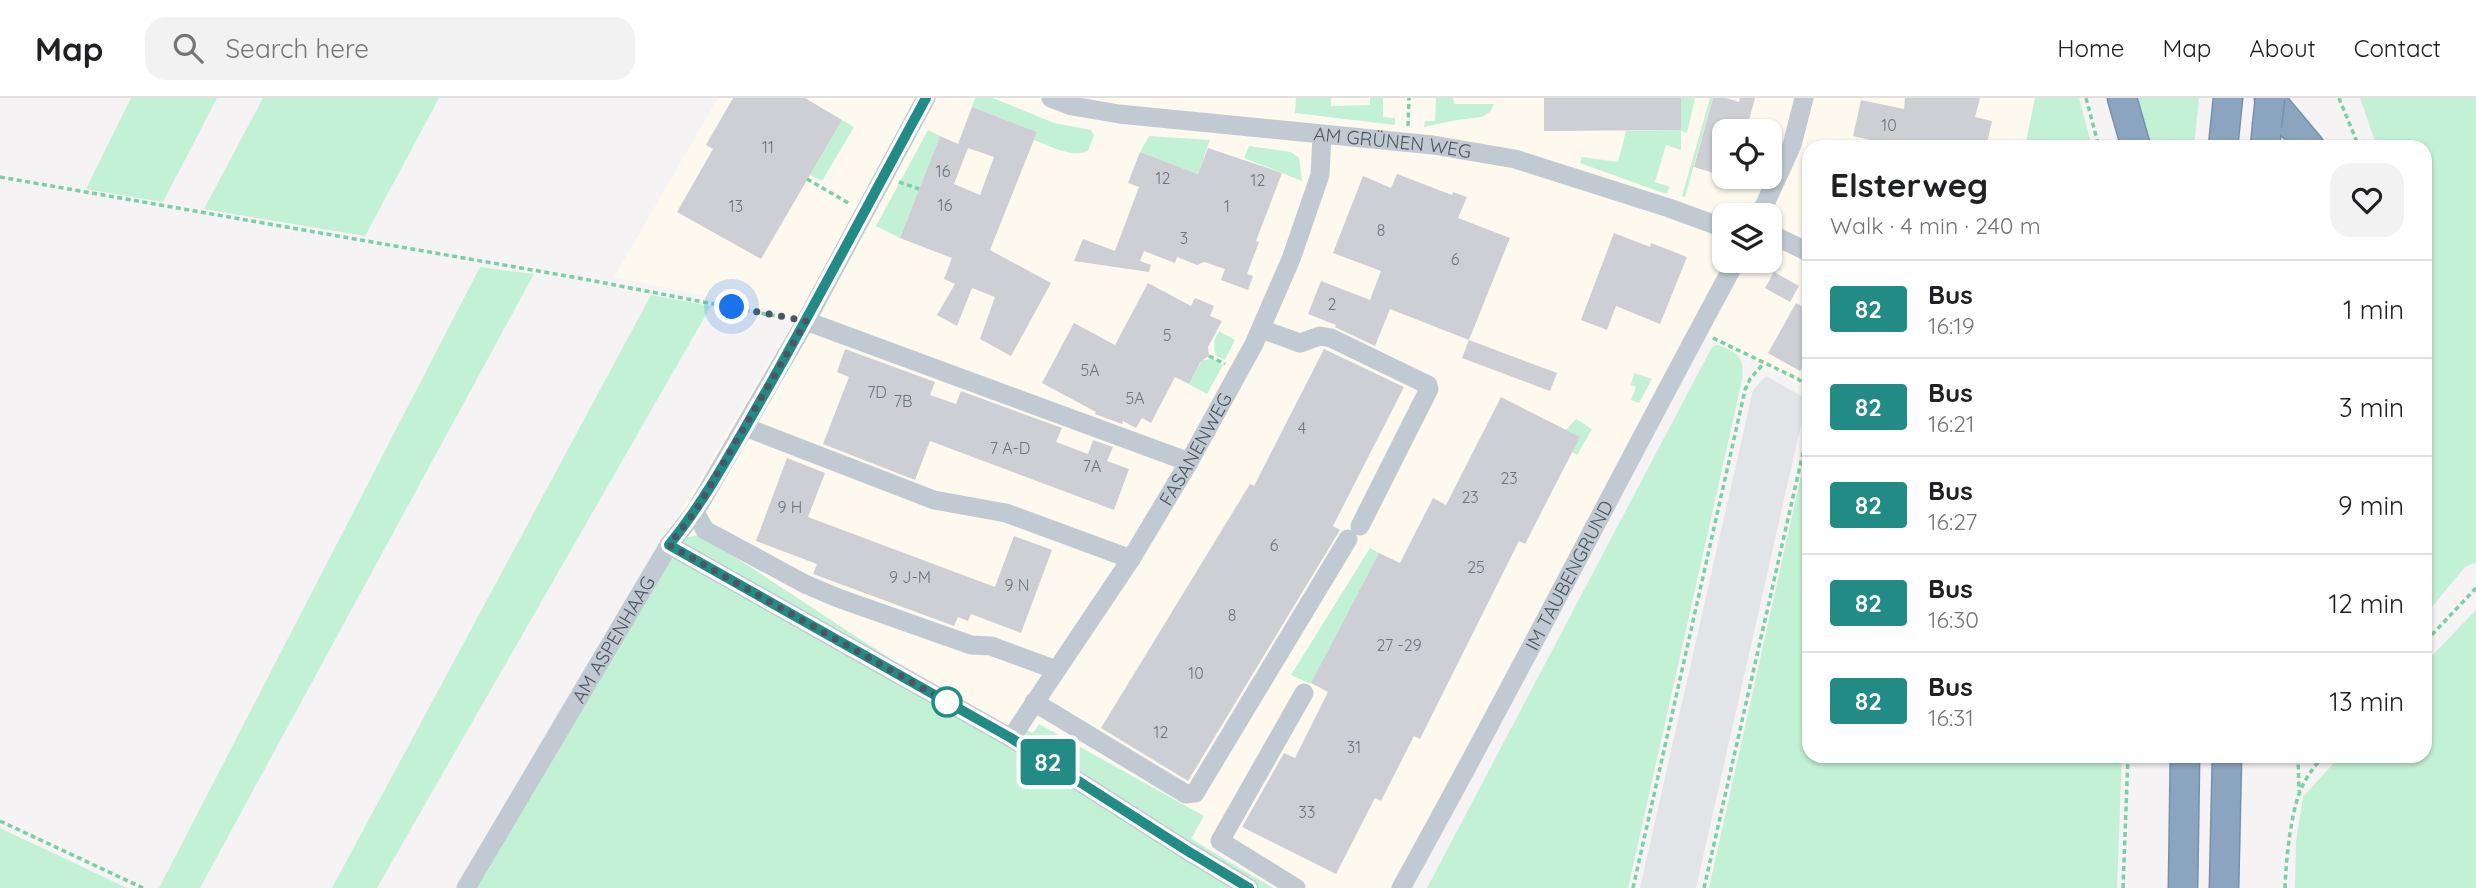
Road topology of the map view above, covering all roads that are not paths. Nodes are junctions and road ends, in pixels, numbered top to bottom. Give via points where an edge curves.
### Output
1 (926, 98) edge
2 (1051, 98) edge
3 (1804, 98) edge
4 (2122, 98) edge
5 (2228, 98) edge
6 (2270, 98) edge
7 (1322, 135) junction
8 (2266, 136) edge
9 (2134, 140) edge
10 (2224, 140) edge
11 (2304, 140) edge
12 (1800, 149) edge
13 (1767, 203) edge
14 (1712, 224) edge
15 (1782, 239) edge
16 (1802, 249) edge
17 (1729, 273) edge
18 (806, 321) junction
19 (1261, 329) junction
20 (745, 427) junction
21 (1189, 463) junction
22 (695, 512) junction
23 (669, 545) junction
24 (1131, 559) junction
25 (1056, 670) junction
26 (1304, 692) dead end
27 (1034, 702) junction
28 (1011, 738) junction
29 (2185, 763) edge
30 (2227, 763) edge
31 (2240, 763) edge
32 (2225, 836) junction
33 (466, 888) edge
34 (1249, 888) edge
35 (1296, 888) edge
36 (1401, 888) edge
37 (2183, 888) edge
38 (2224, 888) edge

1 - 18 street, AM ASPENHAAG
2 - 7 street, AM GRÜNEN WEG via 1119,114
3 - 12 street
4 - 9 highway
5 - 10 highway
6 - 8 highway, bridge
6 - 11 highway
7 - 14 street, AM GRÜNEN WEG via 1408,142 1515,159
7 - 19 street, FASANENWEG via 1320,175
12 - 13 street
15 - 16 street
17 - 36 street, IM TAUBENGRUND
18 - 20 street, AM ASPENHAAG
18 - 21 street
19 - 21 street, FASANENWEG
19 - 27 street via 1300,343 1331,338 1428,385 1354,532 1195,793 1186,794
20 - 22 street, AM ASPENHAAG
20 - 24 street via 934,500 1006,513
21 - 24 street, FASANENWEG
22 - 23 street, AM ASPENHAAG
22 - 25 street via 705,530 805,584 971,645 991,646
23 - 28 street
23 - 33 street, AM ASPENHAAG
24 - 25 street, FASANENWEG
25 - 27 street, FASANENWEG
26 - 35 street via 1220,841
27 - 28 street, FASANENWEG
28 - 34 street
29 - 37 highway
30 - 32 highway
31 - 32 highway
32 - 38 highway

